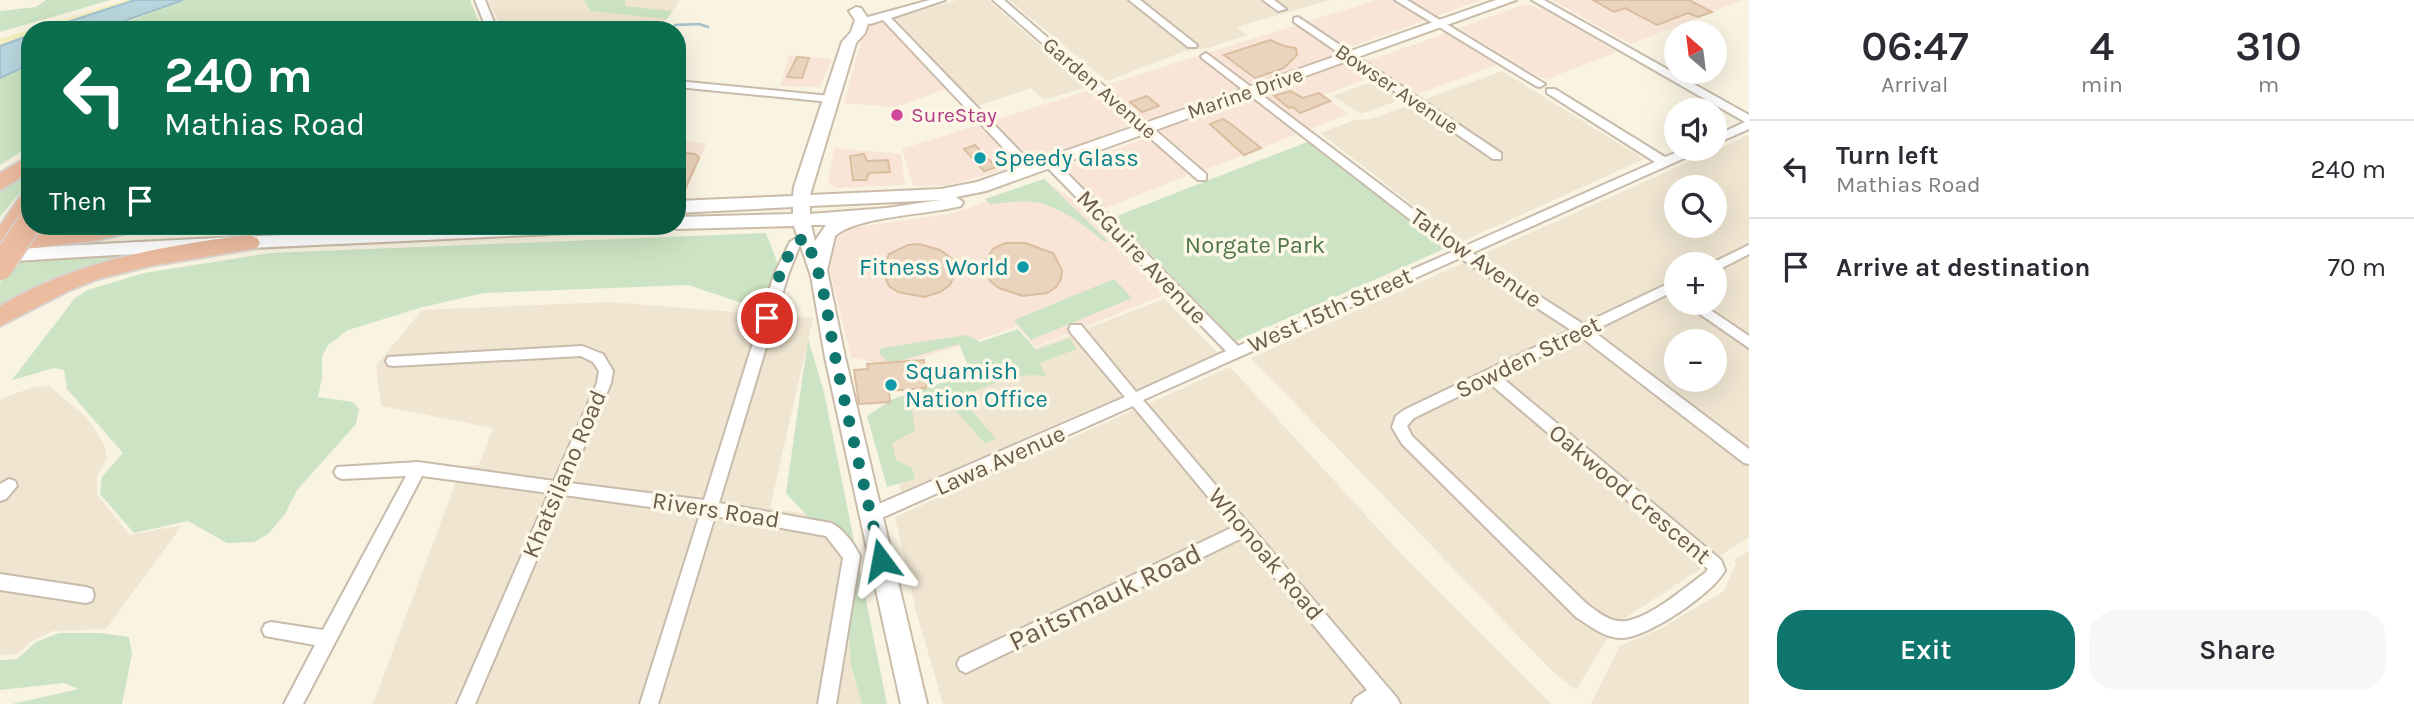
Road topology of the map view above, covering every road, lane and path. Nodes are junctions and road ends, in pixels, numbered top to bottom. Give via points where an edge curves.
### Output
1 (480, 0) edge
2 (940, 0) edge
3 (998, 0) edge
4 (1134, 0) edge
5 (1268, 0) edge
6 (1401, 0) edge
7 (1509, 0) edge
8 (1537, 0) edge
9 (1281, 9) dead end
10 (859, 11) edge
11 (885, 17) junction
12 (1298, 20) dead end
13 (488, 21) edge
14 (1441, 24) junction
15 (1192, 45) dead end
16 (1206, 56) dead end
17 (1350, 56) junction
18 (1540, 84) dead end
19 (686, 85) edge
20 (1251, 91) junction
21 (1551, 91) dead end
22 (830, 99) junction
23 (1749, 120) edge
24 (1749, 125) edge
25 (1145, 128) junction
26 (1727, 135) edge
27 (1497, 156) dead end
28 (1664, 162) joint
29 (1050, 163) junction
30 (21, 168) edge
31 (1031, 170) junction
32 (1202, 177) dead end
33 (0, 183) edge
34 (980, 187) junction
35 (686, 206) edge
36 (801, 209) junction
37 (857, 217) junction
38 (686, 222) edge
39 (21, 231) edge
40 (21, 235) edge
41 (410, 235) edge
42 (804, 237) junction
43 (0, 243) edge
44 (249, 243) junction
45 (1749, 249) edge
46 (1462, 253) junction
47 (0, 256) edge
48 (1727, 260) edge
49 (0, 268) edge
50 (820, 276) junction
51 (1664, 293) edge
52 (1708, 315) edge
53 (0, 317) edge
54 (1076, 328) dead end
55 (1582, 330) junction
56 (1749, 343) edge
57 (1234, 352) junction
58 (393, 361) dead end
59 (1490, 376) junction
60 (1135, 399) junction
61 (1407, 440) joint
62 (1749, 458) edge
63 (418, 469) junction
64 (342, 472) dead end
65 (559, 487) junction
66 (709, 508) junction
67 (871, 515) junction
68 (1245, 529) junction
69 (0, 582) edge
70 (86, 595) dead end
71 (271, 630) dead end
72 (328, 639) junction
73 (966, 664) dead end
74 (1386, 698) edge
75 (293, 704) edge
76 (466, 704) edge
77 (649, 704) edge
78 (827, 704) edge
79 (914, 704) edge
80 (1361, 704) edge

1 - 13 street
2 - 11 street
3 - 25 street, Garden Avenue
4 - 15 street
5 - 9 street
6 - 14 street
7 - 14 main road, Marine Drive
8 - 23 street
10 - 11 street
10 - 22 main road via 858,33 849,41
11 - 31 street
12 - 17 street, Bowser Avenue
14 - 17 main road, Marine Drive
14 - 18 street
16 - 20 street, Tatlow Avenue
17 - 20 main road, Marine Drive
17 - 27 street, Bowser Avenue
19 - 22 street
20 - 25 main road, Marine Drive
20 - 46 street, Tatlow Avenue
21 - 28 street
22 - 36 main road via 802,188
24 - 26 street
25 - 29 main road, Marine Drive
25 - 32 street, Garden Avenue
28 - 46 street, West 15th Street
29 - 31 main road, Marine Drive
29 - 57 street, McGuire Avenue
30 - 33 highway
31 - 34 main road, Marine Drive
34 - 36 main road, Marine Drive via 880,209
34 - 37 main road, Marine Drive via 954,202
35 - 36 main road, Marine Drive
36 - 37 main road, Marine Drive
36 - 38 main road, Marine Drive
36 - 42 main road
37 - 50 main road via 826,233
39 - 43 highway
40 - 49 highway, bridge
41 - 44 main road
42 - 50 main road
42 - 66 street via 794,245 781,275
44 - 47 main road
44 - 53 highway via 110,265 47,290
45 - 48 street
46 - 55 street, Tatlow Avenue
46 - 57 street, West 15th Street
50 - 67 main road
51 - 55 street, Sowden Street
52 - 56 street
54 - 60 street, Whonoak Road
55 - 59 street, Sowden Street
55 - 62 street, Tatlow Avenue
57 - 60 street, Lawa Avenue
58 - 65 street, Khatsilano Road via 575,351 598,358 606,377
59 - 61 street, Sowden Street via 1401,420
59 - 61 street, Oakwood Crescent via 1715,565 1711,578 1640,626 1620,630 1604,625 1582,611
60 - 67 street, Lawa Avenue
60 - 68 street, Whonoak Road
63 - 64 street, Rivers Road
63 - 65 street, Rivers Road
63 - 72 street
65 - 66 street, Rivers Road
65 - 76 street, Khatsilano Road
66 - 77 street
66 - 78 street, Rivers Road via 831,530 852,556
67 - 79 main road
68 - 73 street, Paitsmauk Road
68 - 74 street, Whonoak Road
69 - 70 street
71 - 72 street
72 - 75 street
74 - 80 street

